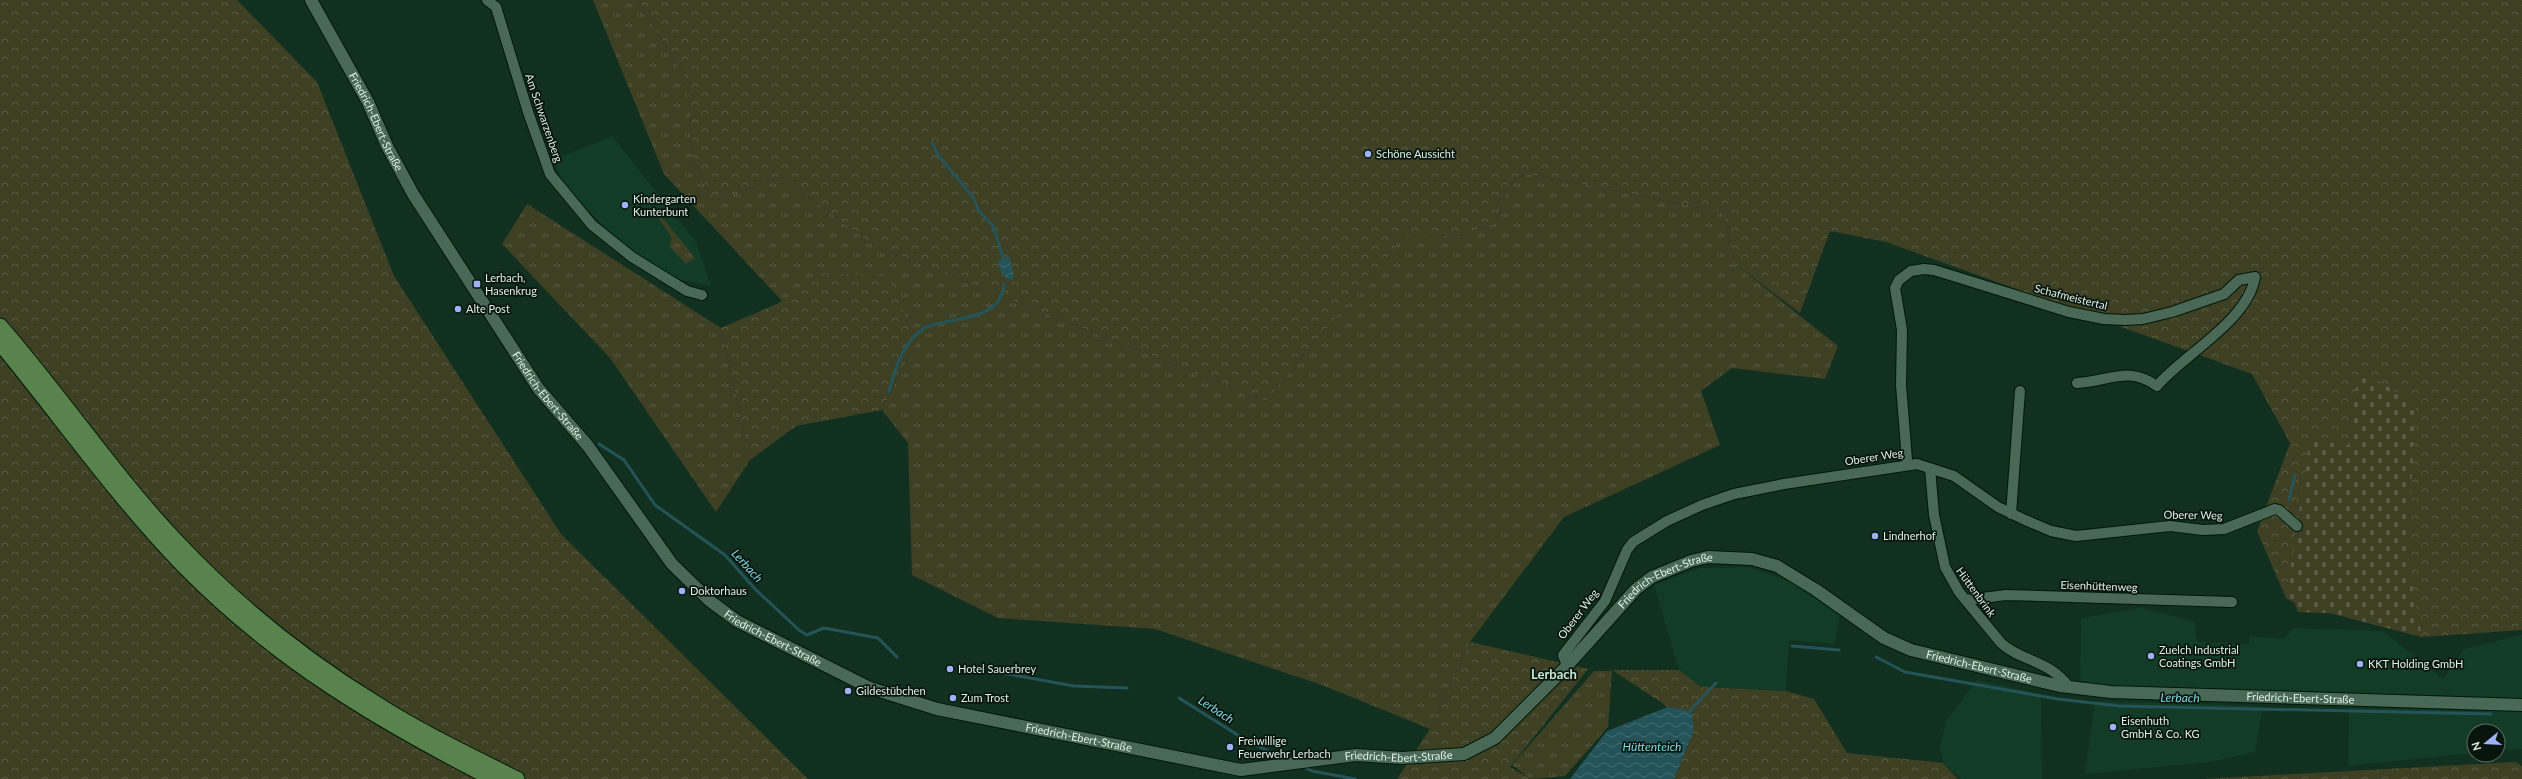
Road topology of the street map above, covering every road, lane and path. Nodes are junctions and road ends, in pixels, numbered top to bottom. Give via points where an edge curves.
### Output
1 (310, 0) edge
2 (487, 0) edge
3 (702, 295) dead end
4 (0, 326) edge
5 (0, 343) edge
6 (2077, 383) dead end
7 (2020, 391) dead end
8 (1907, 460) dead end
9 (1930, 468) junction
10 (2011, 514) junction
11 (2297, 526) dead end
12 (1966, 600) junction
13 (2232, 602) dead end
14 (1567, 666) junction
15 (2070, 688) junction
16 (2522, 706) edge
17 (1240, 774) edge
18 (493, 779) edge
19 (517, 779) edge

1 - 17 street, Friedrich-Ebert-Straße via 368,102 412,194 526,370 538,388 588,446 663,553 710,601 737,621 870,688 937,709
2 - 3 street, Am Schwarzenberg via 496,7 550,174 592,225 632,257 687,291
4 - 19 main road via 160,524 208,574 248,610 321,668 376,704
5 - 18 main road via 151,531 201,583 241,619 343,696 426,745
6 - 8 street, Schafmeistertal via 2092,382 2120,374 2146,379 2156,386 2247,300 2256,277 2239,280 2224,294 2180,310 2143,319 2125,320 2069,312 1934,270 1924,268 1911,271 1899,280 1895,291 1902,330 1901,385
7 - 10 street
9 - 10 street, Oberer Weg via 1954,476
9 - 12 street, Hüttenbrink via 1934,516 1941,554 1950,579
9 - 14 street, Oberer Weg via 1907,464 1784,484 1724,497 1667,521 1629,546 1605,600 1563,655
10 - 11 street, Oberer Weg via 2046,529 2076,536 2170,526 2203,530 2224,529 2275,509
12 - 13 street, Eisenhüttenweg via 2006,595
12 - 15 street, Hüttenbrink via 2004,646 2054,671
14 - 15 street, Friedrich-Ebert-Straße via 1621,605 1652,577 1691,561 1708,557 1731,557 1752,559 1777,566 1797,577 1884,638 1910,650
14 - 17 street, Friedrich-Ebert-Straße via 1494,738 1464,754 1402,758 1356,755
15 - 16 street, Friedrich-Ebert-Straße via 2111,692

